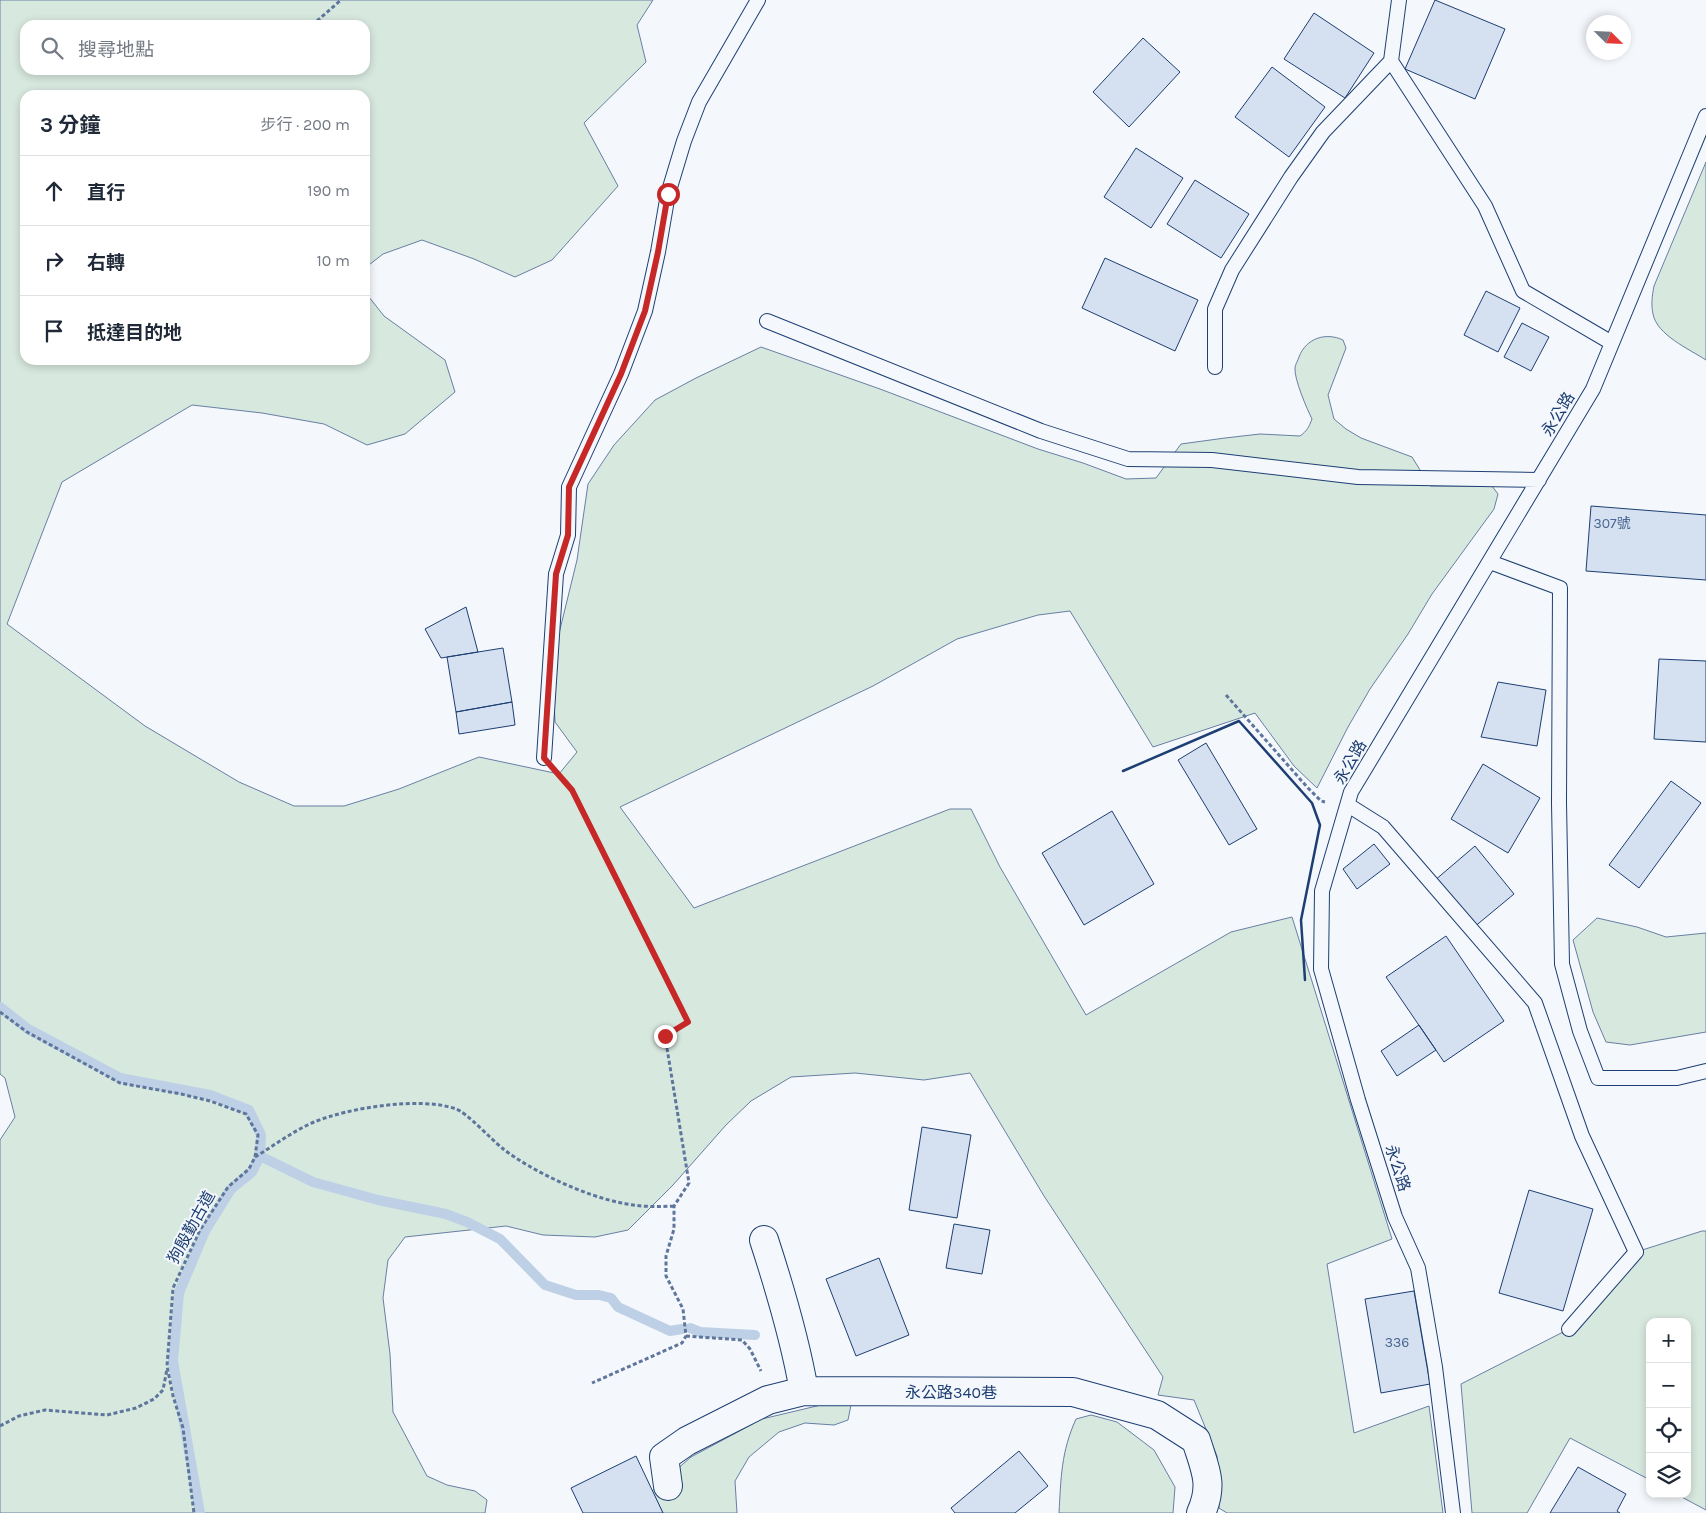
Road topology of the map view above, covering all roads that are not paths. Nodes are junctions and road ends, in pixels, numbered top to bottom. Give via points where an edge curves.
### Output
1 (758, 0) edge
2 (1400, 0) edge
3 (1391, 61) junction
4 (1706, 116) edge
5 (767, 321) dead end
6 (1612, 343) junction
7 (1215, 367) dead end
8 (1539, 480) junction
9 (1490, 562) junction
10 (544, 758) road end
11 (1348, 806) junction
12 (1706, 1071) edge
13 (764, 1240) dead end
14 (1570, 1329) dead end
15 (804, 1390) junction
16 (668, 1486) dead end
17 (1201, 1513) edge
18 (1453, 1513) edge

1 - 10 lane via 699,102 668,194 645,311 621,374 569,487 568,535 556,574
2 - 3 lane
3 - 6 lane via 1485,206 1523,291
3 - 7 lane via 1323,132 1232,270 1215,309
4 - 6 lane, 永公路
5 - 8 lane via 1041,431 1128,459 1212,460 1358,477
6 - 8 lane, 永公路 via 1594,389
8 - 9 lane, 永公路
9 - 11 lane, 永公路 via 1351,792
9 - 12 lane via 1560,588 1562,964 1580,1031 1598,1078 1677,1078
11 - 14 lane via 1383,827 1535,1003 1582,1136 1636,1252
11 - 18 lane, 永公路 via 1322,892 1321,969 1395,1217 1418,1268 1435,1367
13 - 15 street via 795,1346
15 - 16 street, 永公路340巷 via 768,1400 687,1441 664,1457
15 - 17 street, 永公路340巷 via 1073,1392 1157,1415 1196,1440 1208,1480

